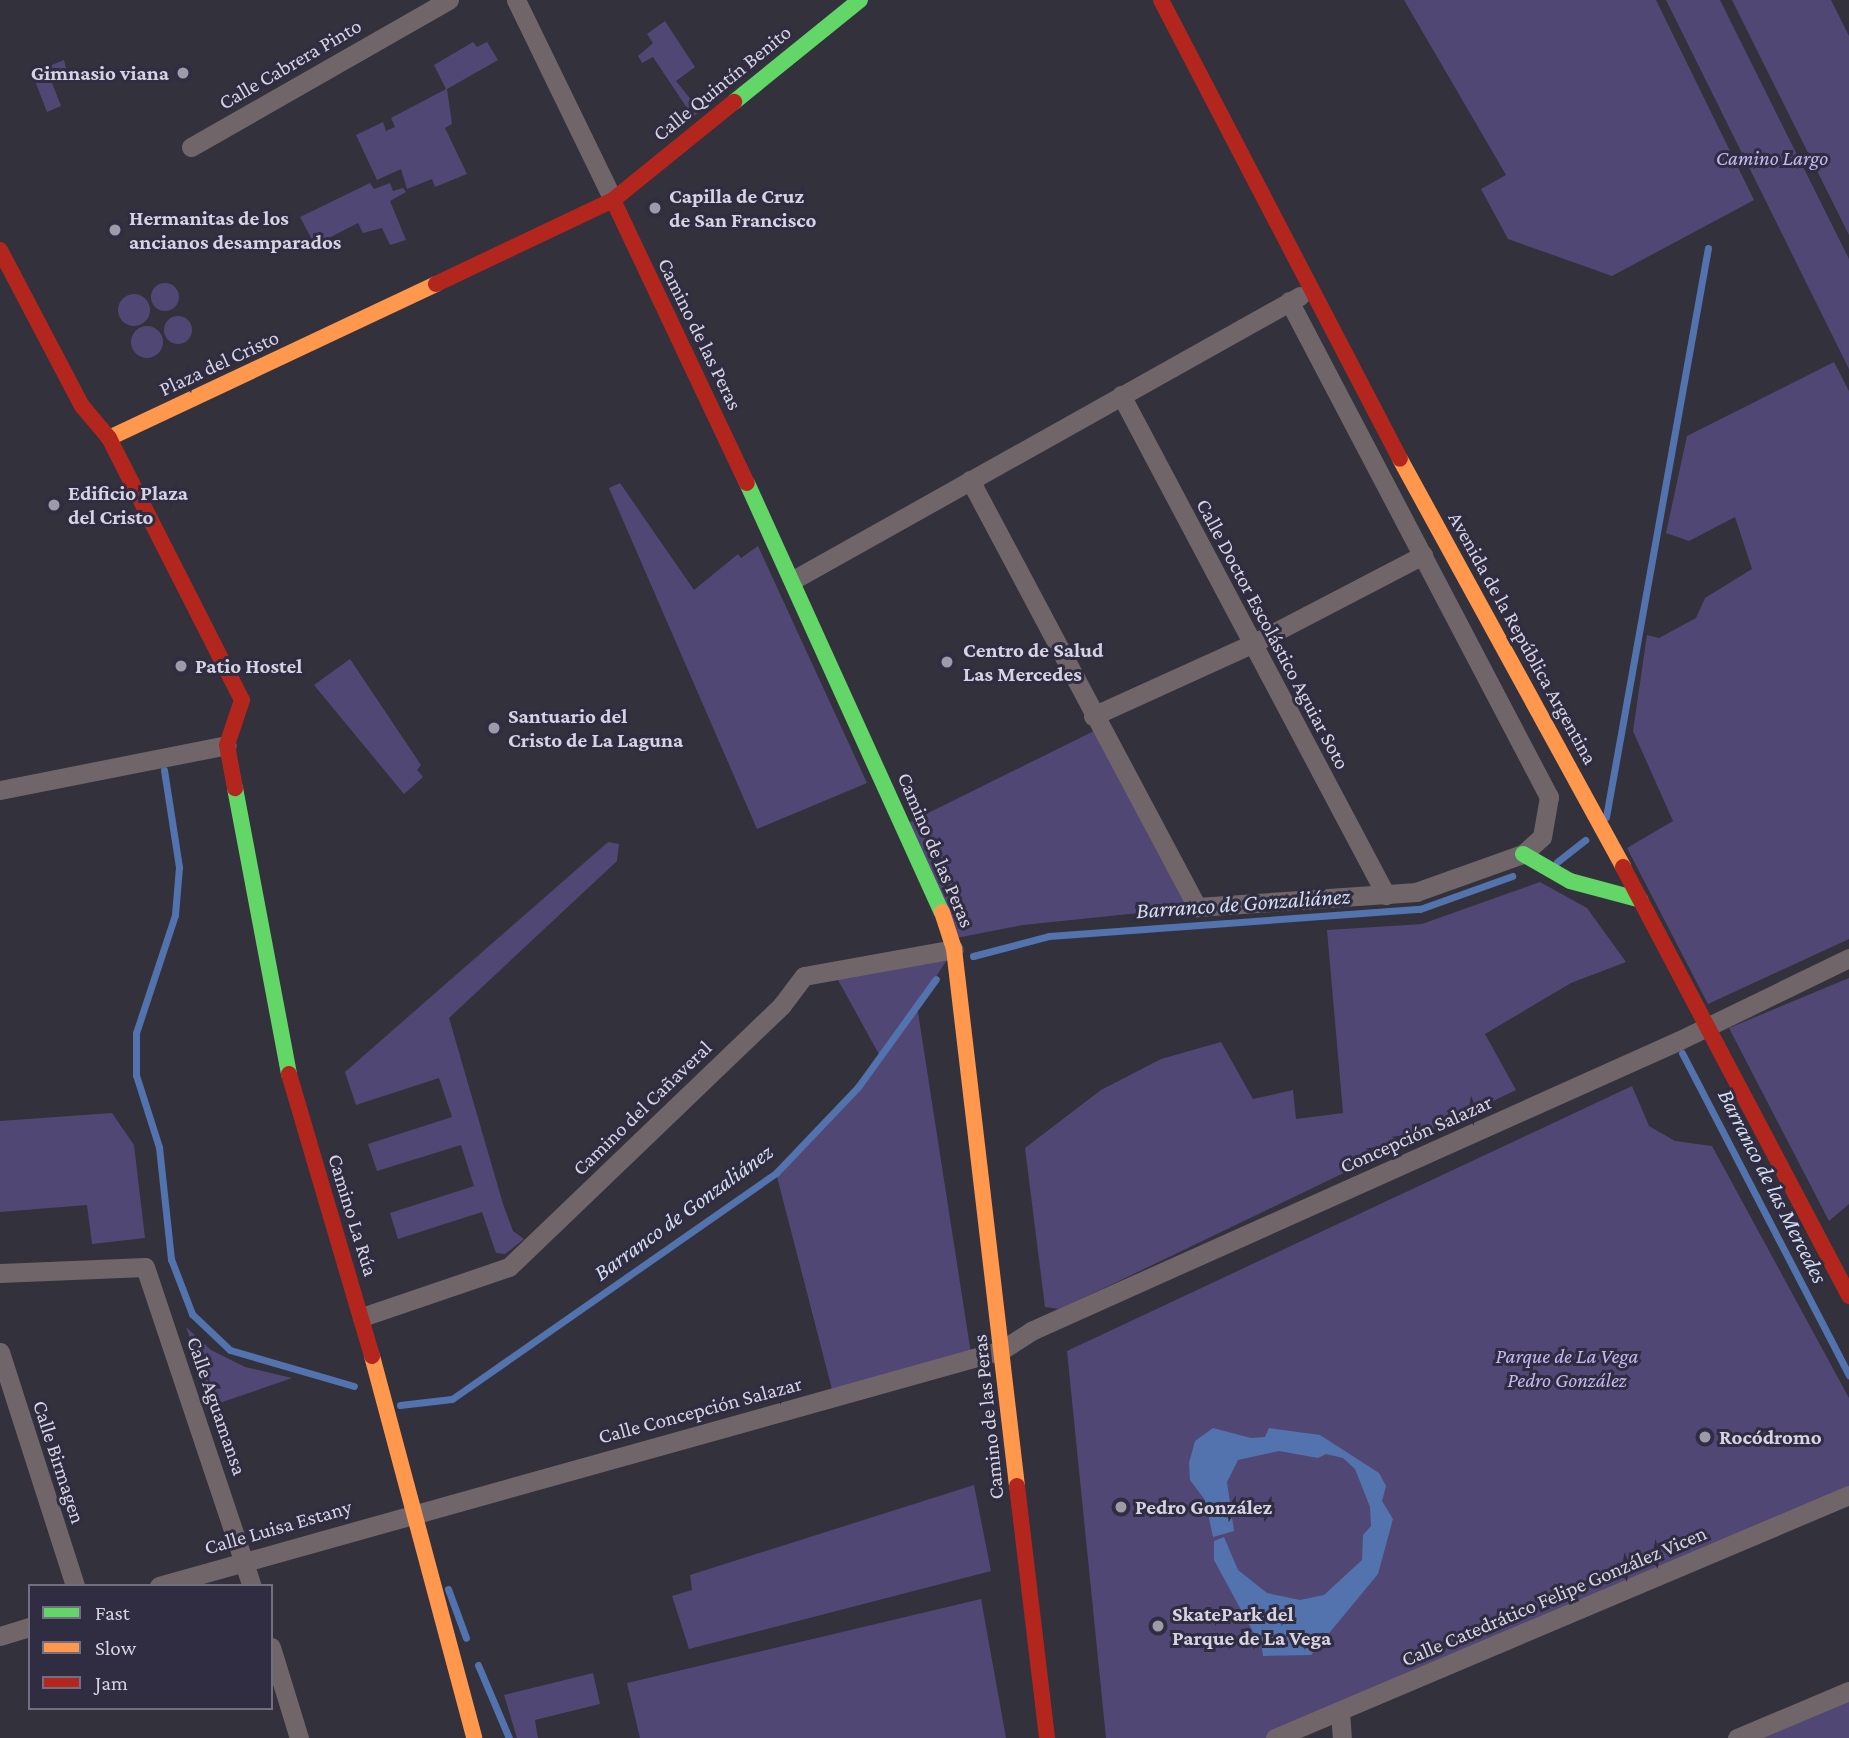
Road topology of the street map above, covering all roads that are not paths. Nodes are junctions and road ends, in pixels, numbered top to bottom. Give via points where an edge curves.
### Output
1 (449, 0) edge
2 (516, 0) edge
3 (860, 0) edge
4 (1161, 0) edge
5 (191, 147) dead end
6 (613, 200) junction
7 (0, 250) edge
8 (1308, 292) junction
9 (1289, 301) junction
10 (1121, 395) junction
11 (108, 438) junction
12 (970, 480) junction
13 (1423, 555) junction
14 (793, 580) junction
15 (1252, 644) junction
16 (1093, 716) junction
17 (227, 745) junction
18 (0, 790) edge
19 (1523, 854) junction
20 (1386, 895) junction
21 (1641, 900) junction
22 (954, 949) junction
23 (1849, 958) edge
24 (1708, 1025) junction
25 (0, 1273) edge
26 (1849, 1296) edge
27 (362, 1317) junction
28 (1002, 1350) junction
29 (0, 1352) edge
30 (1849, 1495) edge
31 (410, 1513) junction
32 (246, 1559) junction
33 (74, 1584) edge
34 (165, 1584) edge
35 (252, 1584) edge
36 (28, 1628) edge
37 (0, 1636) edge
38 (273, 1654) edge
39 (1849, 1691) edge
40 (1340, 1711) junction
41 (299, 1738) edge
42 (474, 1738) edge
43 (1047, 1738) edge
44 (1275, 1738) edge
45 (1342, 1738) edge
46 (1737, 1738) edge

1 - 5 street, Calle Cabrera Pinto
2 - 6 street
3 - 6 street, Calle Quintín Benito
4 - 8 street, Avenida de la República Argentina
6 - 11 street, Plaza del Cristo
6 - 14 street, Camino de las Peras
7 - 11 street via 82,406
8 - 9 street
8 - 21 street, Avenida de la República Argentina
9 - 10 street
9 - 13 street
10 - 12 street
10 - 15 street, Calle Doctor Escolástico Aguiar Soto
11 - 17 street, Camino La Rúa via 242,700
12 - 14 street
12 - 16 street
13 - 15 street
13 - 19 street via 1549,797 1542,837
14 - 22 street, Camino de las Peras via 937,897
15 - 16 street
15 - 20 street, Calle Doctor Escolástico Aguiar Soto
16 - 20 street via 1197,907
17 - 18 street
17 - 27 street, Camino La Rúa via 281,1047
19 - 20 street via 1470,871 1440,887
19 - 21 street via 1570,881
21 - 24 street, Avenida de la República Argentina
22 - 27 street, Camino del Cañaveral via 804,976 782,1004 509,1267
22 - 28 street, Camino de las Peras
23 - 24 street, Concepción Salazar
24 - 26 street, Avenida de la República Argentina
24 - 28 street, Concepción Salazar via 1031,1331
25 - 32 street, Calle Aguamansa via 145,1267
27 - 31 street, Camino La Rúa
28 - 31 street, Calle Concepción Salazar
28 - 43 street, Camino de las Peras
29 - 33 street, Calle Birmagen
30 - 40 street, Calle Catedrático Felipe González Vicen
31 - 32 street, Calle Luisa Estany
31 - 42 street, Camino La Rúa
32 - 34 street, Calle Luisa Estany
32 - 35 street, Calle Aguamansa
36 - 37 street
38 - 41 street
39 - 46 street
40 - 44 street, Calle Catedrático Felipe González Vicen
40 - 45 street

